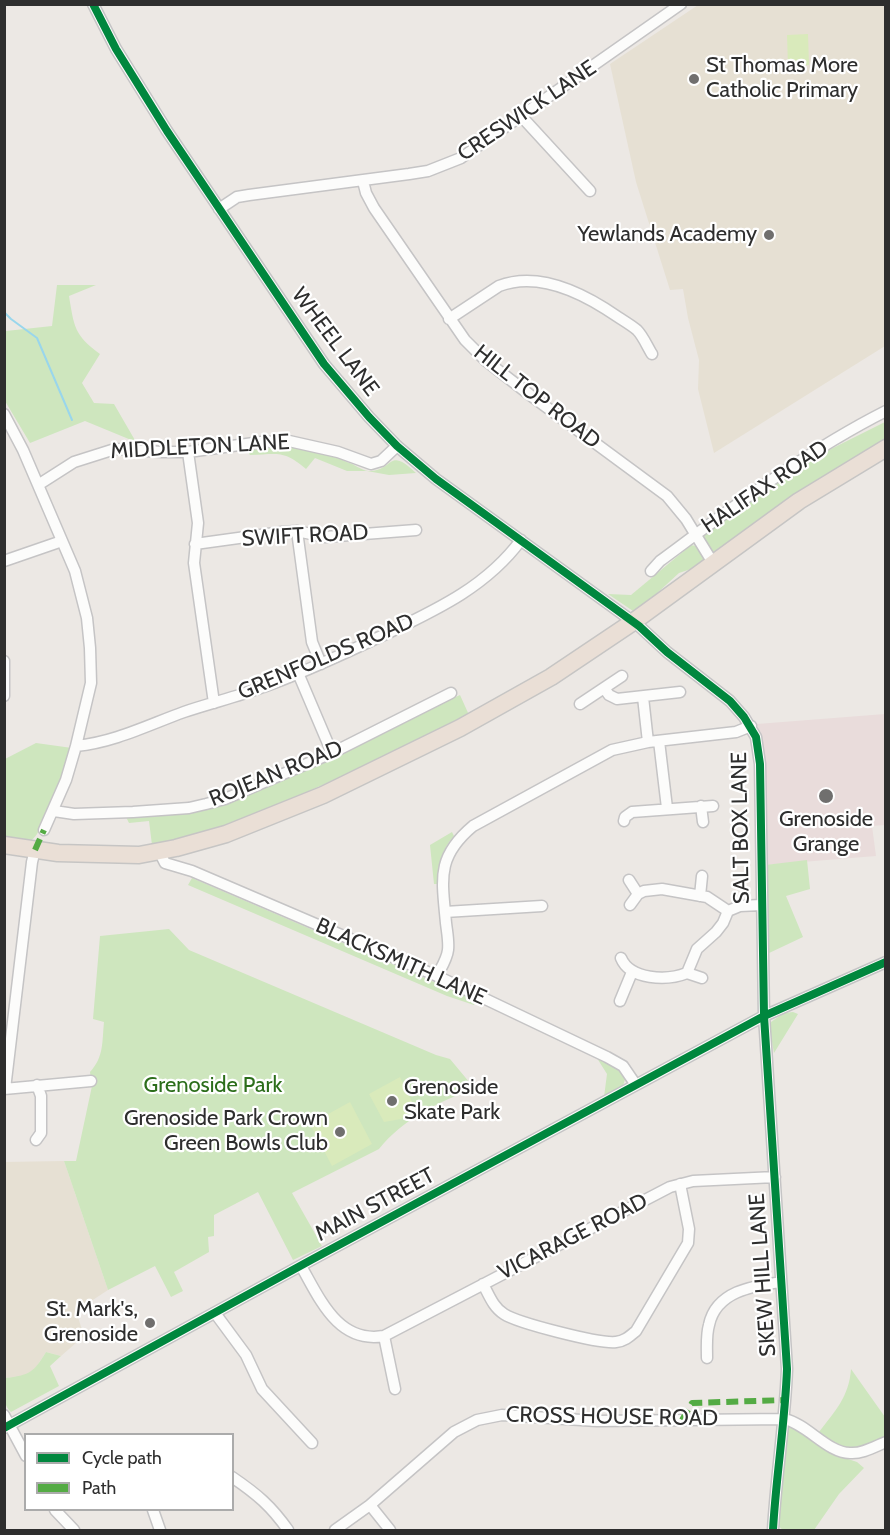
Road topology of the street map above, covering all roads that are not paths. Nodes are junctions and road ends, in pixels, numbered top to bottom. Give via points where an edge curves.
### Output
1 (93, 4) edge
2 (681, 4) edge
3 (522, 117) junction
4 (363, 182) junction
5 (590, 192) dead end
6 (219, 209) junction
7 (449, 319) junction
8 (651, 354) dead end
9 (885, 411) edge
10 (4, 414) edge
11 (398, 446) junction
12 (885, 448) edge
13 (188, 452) junction
14 (38, 485) junction
15 (416, 530) dead end
16 (297, 531) junction
17 (695, 535) junction
18 (521, 540) junction
19 (62, 541) junction
20 (195, 544) junction
21 (4, 561) edge
22 (713, 563) junction
23 (651, 571) dead end
24 (633, 622) junction
25 (4, 661) edge
26 (321, 664) junction
27 (298, 673) junction
28 (622, 676) dead end
29 (604, 688) junction
30 (680, 692) dead end
31 (451, 693) dead end
32 (4, 696) edge
33 (643, 697) junction
34 (213, 703) junction
35 (580, 704) dead end
36 (751, 726) junction
37 (653, 742) junction
38 (76, 746) junction
39 (332, 753) junction
40 (667, 808) junction
41 (54, 811) junction
42 (624, 821) dead end
43 (703, 822) dead end
44 (44, 830) dead end
45 (4, 845) edge
46 (35, 850) junction
47 (159, 851) junction
48 (702, 876) dead end
49 (629, 880) dead end
50 (638, 894) junction
51 (700, 896) junction
52 (761, 904) junction
53 (630, 905) dead end
54 (542, 906) dead end
55 (728, 911) junction
56 (445, 912) junction
57 (621, 958) dead end
58 (885, 962) edge
59 (632, 972) junction
60 (687, 973) junction
61 (437, 976) junction
62 (702, 978) dead end
63 (620, 1001) dead end
64 (764, 1017) junction
65 (91, 1081) dead end
66 (37, 1085) junction
67 (636, 1085) junction
68 (5, 1089) edge
69 (36, 1140) dead end
70 (774, 1177) junction
71 (680, 1184) junction
72 (301, 1266) junction
73 (781, 1282) junction
74 (483, 1284) junction
75 (215, 1313) junction
76 (384, 1336) junction
77 (707, 1358) dead end
78 (395, 1389) dead end
79 (784, 1419) junction
80 (6, 1423) edge
81 (885, 1442) edge
82 (312, 1443) dead end
83 (24, 1453) edge
84 (234, 1479) edge
85 (370, 1505) junction
86 (57, 1511) edge
87 (154, 1511) edge
88 (74, 1530) edge
89 (160, 1530) edge
90 (288, 1530) edge
91 (335, 1530) edge
92 (390, 1530) edge
93 (772, 1530) edge

1 - 6 street, WHEEL LANE via 116,49
2 - 3 street, CRESWICK LANE
3 - 4 street, CRESWICK LANE via 445,165
3 - 5 street
4 - 6 street, CRESWICK LANE via 237,197
4 - 7 street, HILL TOP ROAD via 374,208
6 - 11 street, WHEEL LANE via 324,364
7 - 8 street via 499,286 548,285 581,294 612,313 637,330
7 - 17 street, HILL TOP ROAD via 485,360 667,496
9 - 17 street, HALIFAX ROAD via 776,476
10 - 14 street
11 - 13 street, MIDDLETON LANE via 381,461 371,464 290,441
11 - 18 street, WHEEL LANE via 436,479
12 - 22 highway via 799,501
13 - 14 street, MIDDLETON LANE via 107,451 74,462
13 - 20 street via 198,524
14 - 19 street
15 - 16 street, SWIFT ROAD via 325,537
16 - 20 street, SWIFT ROAD
16 - 26 street via 312,642
17 - 22 street, HILL TOP ROAD
17 - 23 street, HALIFAX ROAD
18 - 24 street, WHEEL LANE
18 - 26 street, GRENFOLDS ROAD via 494,572 459,597
19 - 21 street
19 - 38 street via 83,598 90,648 91,683
20 - 34 street via 195,574
22 - 24 highway
24 - 36 street, SALT BOX LANE via 730,701
24 - 47 highway via 551,677 392,762 250,825
25 - 32 street
26 - 27 street, GRENFOLDS ROAD
27 - 34 street, GRENFOLDS ROAD
27 - 39 street
28 - 29 street
29 - 33 street via 612,698
29 - 35 street
30 - 33 street
31 - 39 street, ROJEAN ROAD
33 - 37 street
34 - 38 street, GRENFOLDS ROAD via 103,742
36 - 37 street via 736,732
36 - 52 street, SALT BOX LANE via 760,764
37 - 40 street
37 - 56 street via 612,750 473,826 455,843 446,862 442,883
38 - 41 street
39 - 41 street, ROJEAN ROAD via 225,799 189,808 74,814
40 - 42 street via 632,812
40 - 43 street via 707,806
41 - 44 street
45 - 46 highway
46 - 47 highway via 112,855
46 - 68 street
47 - 61 street, BLACKSMITH LANE via 165,863
48 - 51 street
49 - 50 street
50 - 51 street via 662,889
50 - 53 street
51 - 55 street
52 - 55 street
52 - 64 street, SALT BOX LANE
54 - 56 street
55 - 60 street via 723,923 697,949
56 - 61 street via 448,953
57 - 59 street
58 - 64 street, MAIN STREET
59 - 60 street via 664,977
59 - 63 street
60 - 62 street
61 - 67 street, BLACKSMITH LANE via 617,1062
64 - 67 street, MAIN STREET
64 - 70 street, SKEW HILL LANE
65 - 66 street
66 - 68 street
66 - 69 street via 42,1128
67 - 72 street, MAIN STREET
70 - 71 street, VICARAGE ROAD
70 - 73 street, SKEW HILL LANE
71 - 74 street, VICARAGE ROAD
71 - 74 street via 688,1243 636,1330 623,1340 601,1341 513,1319 498,1309
72 - 75 street, MAIN STREET
72 - 76 street via 339,1324 359,1336
73 - 77 street via 740,1290 725,1299 709,1323
73 - 79 street, SKEW HILL LANE via 787,1369
74 - 76 street, VICARAGE ROAD
75 - 80 street, MAIN STREET
75 - 82 street via 246,1355 262,1389
76 - 78 street
79 - 81 street via 842,1452 856,1453
79 - 85 street, CROSS HOUSE ROAD via 597,1421 491,1416 454,1432
79 - 93 street, SKEW HILL LANE
80 - 83 street
84 - 90 street via 262,1497
85 - 91 street, CROSS HOUSE ROAD
85 - 92 street
86 - 88 street
87 - 89 street

